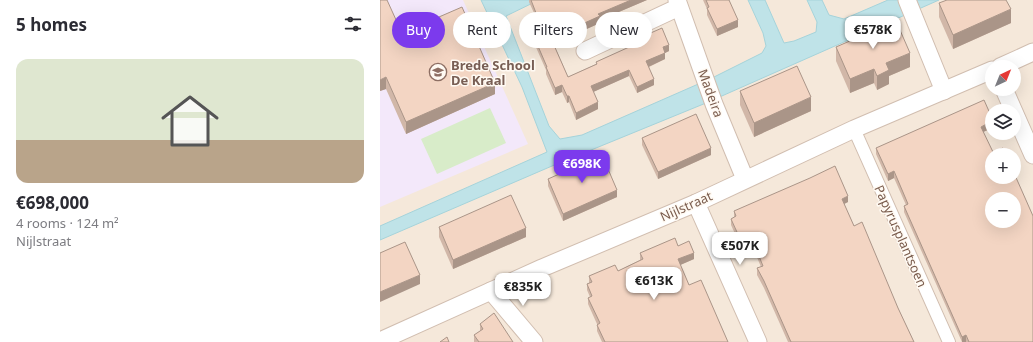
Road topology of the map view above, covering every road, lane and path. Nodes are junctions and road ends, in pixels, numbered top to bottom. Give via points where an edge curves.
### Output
1 (678, 3) edge
2 (909, 7) edge
3 (585, 51) dead end
4 (1033, 52) edge
5 (1015, 60) edge
6 (985, 73) edge
7 (944, 91) junction
8 (1007, 96) edge
9 (854, 129) junction
10 (1033, 155) edge
11 (745, 179) junction
12 (696, 203) junction
13 (491, 291) junction
14 (380, 340) edge
15 (534, 342) edge
16 (758, 342) edge
17 (949, 342) edge

1 - 3 street, Madeira
1 - 11 street, Madeira via 714,104
2 - 7 street
4 - 5 street
6 - 7 street, Nijlstraat
7 - 9 street, Nijlstraat
8 - 10 street
9 - 11 street, Nijlstraat
9 - 17 street, Papyrusplantsoen
11 - 12 street, Nijlstraat
12 - 13 street, Nijlstraat
12 - 16 street
13 - 14 street, Nijlstraat
13 - 15 street

